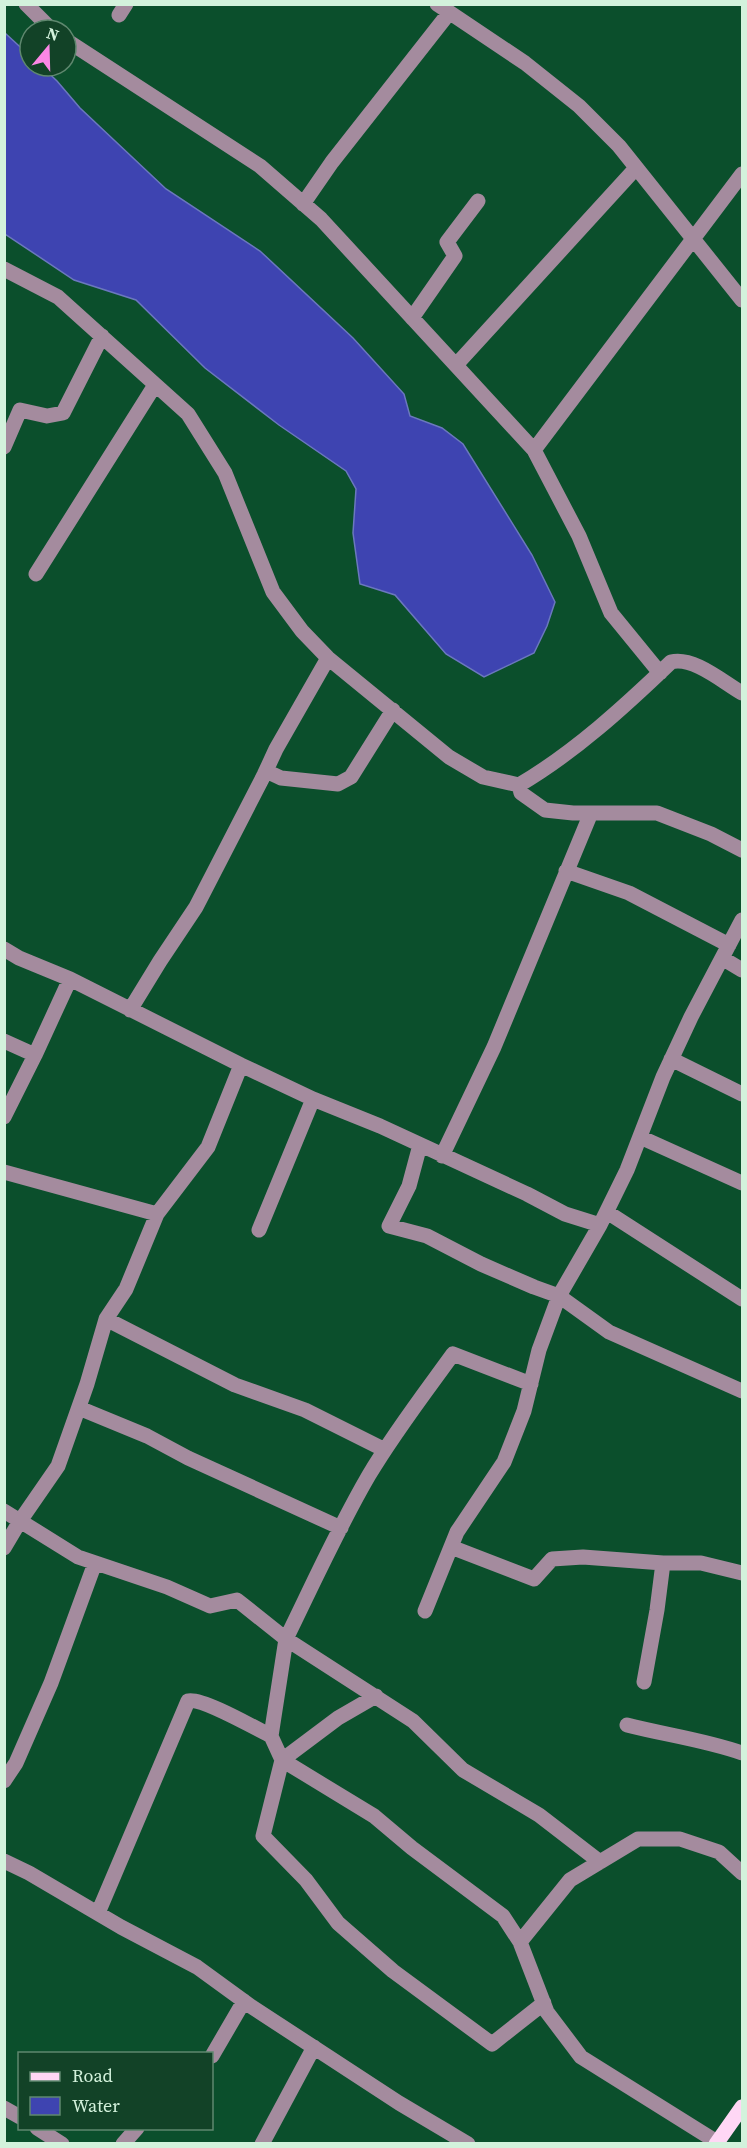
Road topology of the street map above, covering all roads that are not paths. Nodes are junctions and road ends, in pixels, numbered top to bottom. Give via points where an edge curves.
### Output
1 (26, 4) edge
2 (443, 9) edge
3 (40, 18) edge
4 (78, 48) edge
5 (636, 168) junction
6 (742, 174) edge
7 (478, 201) dead end
8 (303, 204) junction
9 (695, 239) junction
10 (4, 269) edge
11 (742, 300) edge
12 (412, 318) junction
13 (102, 336) junction
14 (456, 365) junction
15 (155, 384) junction
16 (4, 447) edge
17 (534, 450) junction
18 (36, 574) dead end
19 (328, 658) junction
20 (660, 673) junction
21 (742, 693) edge
22 (393, 710) junction
23 (266, 771) junction
24 (519, 785) junction
25 (591, 813) junction
26 (742, 850) edge
27 (566, 872) junction
28 (742, 920) edge
29 (4, 950) edge
30 (725, 951) junction
31 (742, 970) edge
32 (70, 979) junction
33 (130, 1010) junction
34 (4, 1041) edge
35 (35, 1055) junction
36 (671, 1059) junction
37 (241, 1065) junction
38 (742, 1094) edge
39 (313, 1099) junction
40 (4, 1117) edge
41 (640, 1137) junction
42 (420, 1145) junction
43 (442, 1156) junction
44 (4, 1172) edge
45 (742, 1183) edge
46 (157, 1214) junction
47 (603, 1219) junction
48 (259, 1230) dead end
49 (559, 1296) junction
50 (742, 1299) edge
51 (106, 1319) junction
52 (531, 1384) junction
53 (742, 1391) edge
54 (79, 1408) junction
55 (385, 1450) junction
56 (4, 1511) edge
57 (20, 1521) junction
58 (341, 1528) junction
59 (451, 1547) junction
60 (4, 1548) edge
61 (95, 1563) junction
62 (663, 1563) junction
63 (742, 1573) edge
64 (425, 1611) dead end
65 (286, 1639) junction
66 (644, 1682) dead end
67 (376, 1696) junction
68 (627, 1725) dead end
69 (271, 1736) junction
70 (742, 1753) edge
71 (282, 1760) junction
72 (4, 1781) edge
73 (4, 1861) edge
74 (600, 1862) junction
75 (742, 1873) edge
76 (98, 1913) junction
77 (520, 1942) junction
78 (244, 2001) junction
79 (544, 2004) junction
80 (314, 2048) junction
81 (213, 2054) edge
82 (742, 2107) edge
83 (4, 2108) edge
84 (18, 2116) edge
85 (41, 2130) edge
86 (135, 2130) edge
87 (717, 2143) edge
88 (62, 2144) edge
89 (123, 2144) edge
90 (262, 2144) edge
91 (468, 2144) edge

1 - 3 street
2 - 5 street via 525,63 579,106
2 - 8 street
4 - 8 street via 260,166
5 - 9 street
5 - 14 street
6 - 9 street
7 - 12 street via 447,242 455,256
8 - 12 street
9 - 11 street
9 - 17 street
10 - 13 street via 58,297
12 - 14 street
13 - 15 street
13 - 16 street via 63,413 47,416 20,410
14 - 17 street
15 - 18 street
15 - 19 street via 188,414 225,473 273,592 302,632
17 - 20 street via 579,536 610,613
19 - 22 street
19 - 23 street
20 - 21 street via 670,662 695,663
20 - 24 street via 568,754
22 - 23 street via 351,777 338,784 281,778
22 - 24 street via 483,777
23 - 33 street via 196,907
24 - 25 street via 521,793 545,810
25 - 26 street via 657,813
25 - 27 street
27 - 30 street via 629,893
27 - 43 street via 494,1047
28 - 30 street
29 - 32 street
30 - 31 street
30 - 36 street
32 - 33 street
32 - 35 street
33 - 37 street
34 - 35 street
35 - 40 street
36 - 38 street
36 - 41 street
37 - 39 street
37 - 46 street via 208,1148
39 - 42 street
39 - 48 street
41 - 45 street
41 - 47 street
42 - 43 street
42 - 49 street via 409,1186 389,1226 427,1236 481,1264
43 - 47 street via 565,1215
44 - 46 street
46 - 51 street via 126,1289
47 - 49 street
47 - 50 street
49 - 52 street
49 - 53 street via 609,1332
51 - 54 street
51 - 55 street via 235,1385 305,1410
52 - 55 street via 453,1354
52 - 59 street via 504,1462
54 - 57 street via 58,1466
54 - 58 street
55 - 58 street
56 - 57 street
57 - 60 street
57 - 61 street via 78,1557
58 - 65 street
59 - 62 street via 534,1579 552,1559 583,1557
59 - 64 street
61 - 65 street via 210,1606 237,1600
61 - 72 street via 51,1683 16,1763
62 - 63 street via 701,1563
62 - 66 street
65 - 67 street
65 - 69 street
67 - 71 street via 338,1718
67 - 74 street via 413,1721 463,1770 539,1815
68 - 70 street via 718,1744
69 - 71 street
69 - 76 street via 206,1704 188,1701
71 - 77 street via 374,1816 503,1916
71 - 79 street via 263,1836 306,1880 338,1923 393,1971 492,2044
73 - 76 street
74 - 75 street via 638,1839 680,1839 719,1852
74 - 77 street via 570,1880
76 - 78 street via 197,1967
77 - 79 street
78 - 80 street
78 - 81 street
79 - 87 street via 581,2057
80 - 90 street
80 - 91 street
82 - 87 main road
83 - 84 street
85 - 88 street
86 - 89 street

